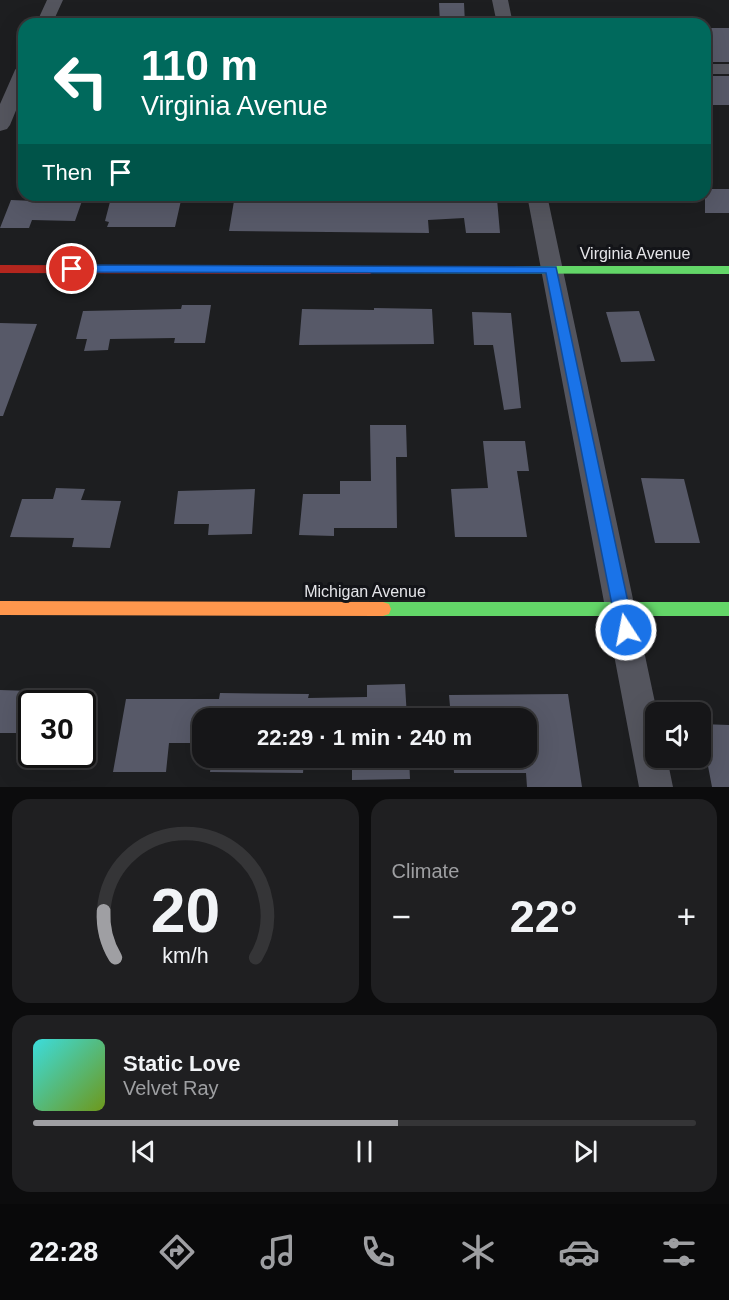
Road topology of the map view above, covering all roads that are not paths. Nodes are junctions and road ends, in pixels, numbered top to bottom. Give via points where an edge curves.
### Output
1 (54, 0) edge
2 (500, 0) edge
3 (46, 18) edge
4 (503, 18) edge
5 (711, 69) edge
6 (729, 69) edge
7 (18, 72) edge
8 (0, 125) edge
9 (538, 201) edge
10 (0, 269) edge
11 (552, 270) junction
12 (729, 270) edge
13 (0, 608) edge
14 (621, 608) junction
15 (729, 609) edge
16 (656, 787) edge

1 - 3 street
2 - 4 street
5 - 6 street
7 - 8 street
9 - 11 street
10 - 11 street, Virginia Avenue
11 - 12 street, Virginia Avenue
11 - 14 street
13 - 14 street, Michigan Avenue
14 - 15 street, Michigan Avenue
14 - 16 street

